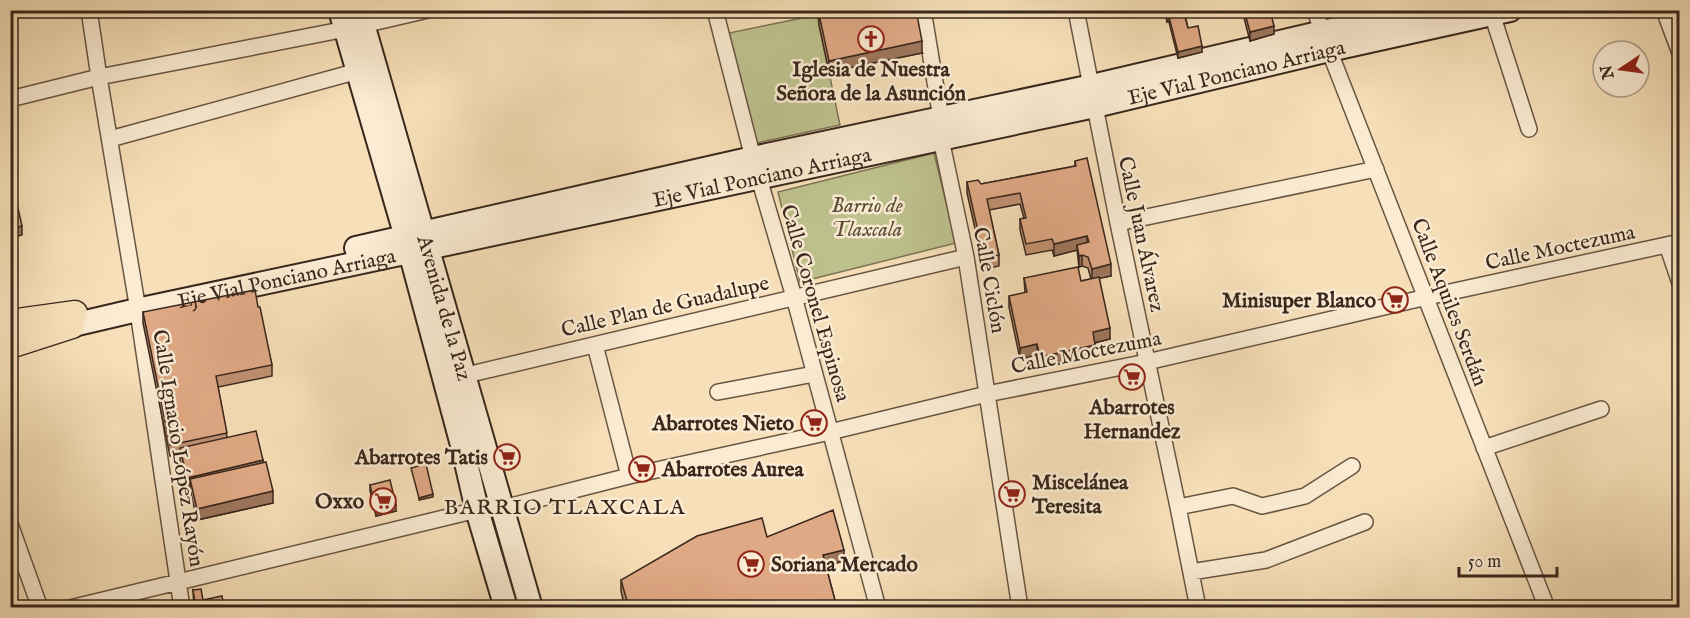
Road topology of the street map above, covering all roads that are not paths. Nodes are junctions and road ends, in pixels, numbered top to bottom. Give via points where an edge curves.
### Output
1 (90, 10) edge
2 (428, 10) edge
3 (715, 10) edge
4 (923, 10) edge
5 (1076, 10) edge
6 (1315, 10) edge
7 (1417, 10) edge
8 (1664, 10) edge
9 (1501, 12) edge
10 (352, 19) edge
11 (1326, 41) junction
12 (1680, 53) edge
13 (358, 71) junction
14 (99, 77) junction
15 (1093, 96) junction
16 (10, 99) edge
17 (941, 128) junction
18 (1529, 129) dead end
19 (110, 139) junction
20 (755, 168) junction
21 (1376, 169) junction
22 (1118, 223) junction
23 (417, 242) junction
24 (1673, 244) edge
25 (966, 257) junction
26 (1680, 283) edge
27 (794, 297) junction
28 (1427, 297) junction
29 (136, 304) junction
30 (73, 320) junction
31 (10, 322) edge
32 (10, 330) edge
33 (10, 339) edge
34 (595, 345) junction
35 (10, 346) edge
36 (1147, 362) junction
37 (814, 374) junction
38 (455, 378) junction
39 (718, 392) dead end
40 (987, 394) junction
41 (1601, 409) dead end
42 (830, 432) junction
43 (472, 442) junction
44 (1484, 448) junction
45 (1352, 466) dead end
46 (629, 476) junction
47 (1178, 507) junction
48 (503, 508) junction
49 (477, 510) junction
50 (1365, 522) dead end
51 (10, 524) edge
52 (1191, 572) junction
53 (178, 582) junction
54 (40, 608) edge
55 (70, 608) edge
56 (182, 608) edge
57 (506, 608) edge
58 (531, 608) edge
59 (878, 608) edge
60 (1020, 608) edge
61 (1198, 608) edge
62 (1547, 608) edge

1 - 14 street, Calle Ignacio López Rayón
2 - 10 street
3 - 20 street, Calle Coronel Espinosa
4 - 17 street, Calle Ciclón
5 - 15 street, Calle Juan Álvarez
6 - 11 street, Calle Aquiles Serdán
7 - 11 main road, Eje Vial Ponciano Arriaga
8 - 12 street
9 - 11 main road, Eje Vial Ponciano Arriaga
9 - 18 street
10 - 13 main road, Avenida de la Paz
10 - 14 street
10 - 23 main road, Avenida de la Paz
11 - 15 main road, Eje Vial Ponciano Arriaga
11 - 21 street, Calle Aquiles Serdán
13 - 19 street
13 - 23 main road, Avenida de la Paz via 373,127
14 - 16 street
14 - 19 street, Calle Ignacio López Rayón
15 - 17 main road, Eje Vial Ponciano Arriaga
15 - 22 street, Calle Juan Álvarez
17 - 20 main road, Eje Vial Ponciano Arriaga
17 - 25 street, Calle Ciclón
19 - 29 street, Calle Ignacio López Rayón
20 - 23 main road, Eje Vial Ponciano Arriaga
20 - 27 street, Calle Coronel Espinosa
21 - 22 street
21 - 28 street, Calle Aquiles Serdán
22 - 36 street, Calle Juan Álvarez
23 - 29 main road, Eje Vial Ponciano Arriaga
23 - 38 main road, Avenida de la Paz
24 - 26 street
24 - 28 street, Calle Moctezuma
25 - 27 street, Calle Plan de Guadalupe
25 - 40 street, Calle Ciclón
27 - 34 street, Calle Plan de Guadalupe
27 - 37 street, Calle Coronel Espinosa
28 - 36 street, Calle Moctezuma
28 - 44 street, Calle Aquiles Serdán
29 - 30 main road, Eje Vial Ponciano Arriaga
29 - 53 street, Calle Ignacio López Rayón
30 - 31 main road
30 - 32 main road, Eje Vial Ponciano Arriaga
30 - 33 main road, Eje Vial Ponciano Arriaga
30 - 35 main road
34 - 38 street, Calle Plan de Guadalupe
34 - 46 street
36 - 40 street, Calle Moctezuma
36 - 47 street, Calle Juan Álvarez
37 - 39 street
37 - 42 street, Calle Coronel Espinosa
38 - 43 main road, Avenida de la Paz
40 - 42 street, Calle Moctezuma
40 - 60 street, Calle Ciclón
41 - 44 street
42 - 46 street, Calle Moctezuma
42 - 59 street, Calle Coronel Espinosa
43 - 48 main road, Avenida de la Paz
43 - 49 main road, Avenida de la Paz
44 - 62 street, Calle Aquiles Serdán
45 - 47 street via 1305,496 1262,506 1233,496
46 - 48 street, Calle Moctezuma
47 - 52 street, Calle Juan Álvarez
48 - 49 street, Calle Moctezuma
48 - 58 main road, Avenida de la Paz
49 - 53 street, Calle Moctezuma
49 - 57 main road, Avenida de la Paz
50 - 52 street via 1266,560
51 - 54 street
52 - 61 street, Calle Juan Álvarez
53 - 55 street, Calle Moctezuma
53 - 56 street, Calle Ignacio López Rayón

